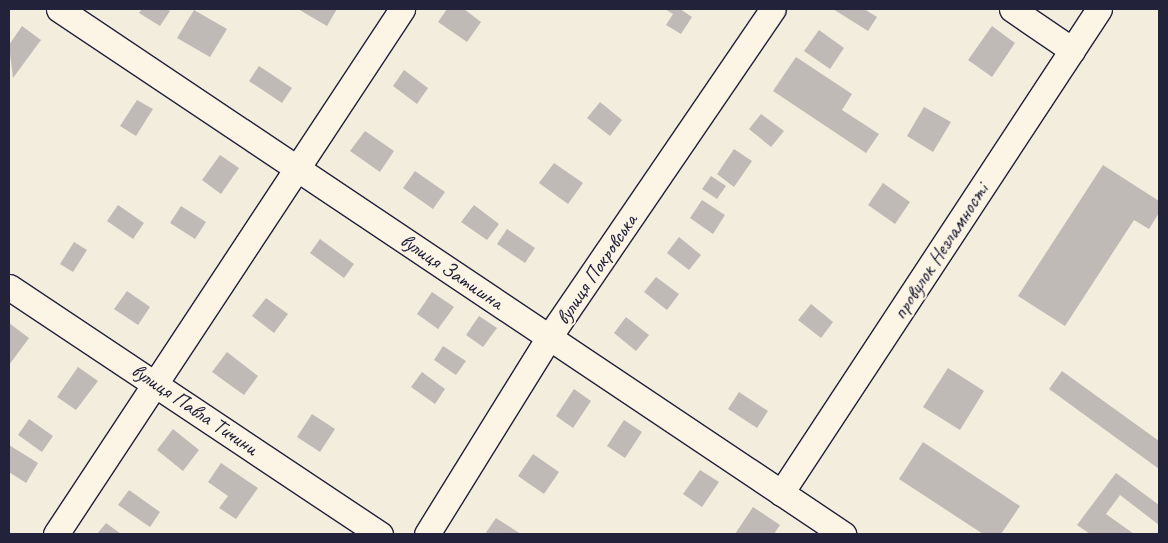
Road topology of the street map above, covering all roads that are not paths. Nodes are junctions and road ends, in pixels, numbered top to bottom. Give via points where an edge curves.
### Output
1 (59, 9) edge
2 (402, 9) edge
3 (773, 9) edge
4 (1012, 9) edge
5 (1099, 9) edge
6 (1072, 50) junction
7 (298, 167) junction
8 (9, 287) edge
9 (549, 337) junction
10 (156, 382) junction
11 (781, 493) junction
12 (56, 534) edge
13 (380, 534) edge
14 (427, 534) edge
15 (843, 534) edge

1 - 7 street, вулиця Затишна
2 - 7 street
3 - 9 street, вулиця Покровська
4 - 6 street
5 - 6 street, провулок Незламності
6 - 11 street, провулок Незламності
7 - 9 street, вулиця Затишна
7 - 10 street
8 - 10 street, вулиця Павла Тичини
9 - 11 street, вулиця Затишна
9 - 14 street, вулиця Покровська
10 - 12 street
10 - 13 street, вулиця Павла Тичини
11 - 15 street, вулиця Затишна

